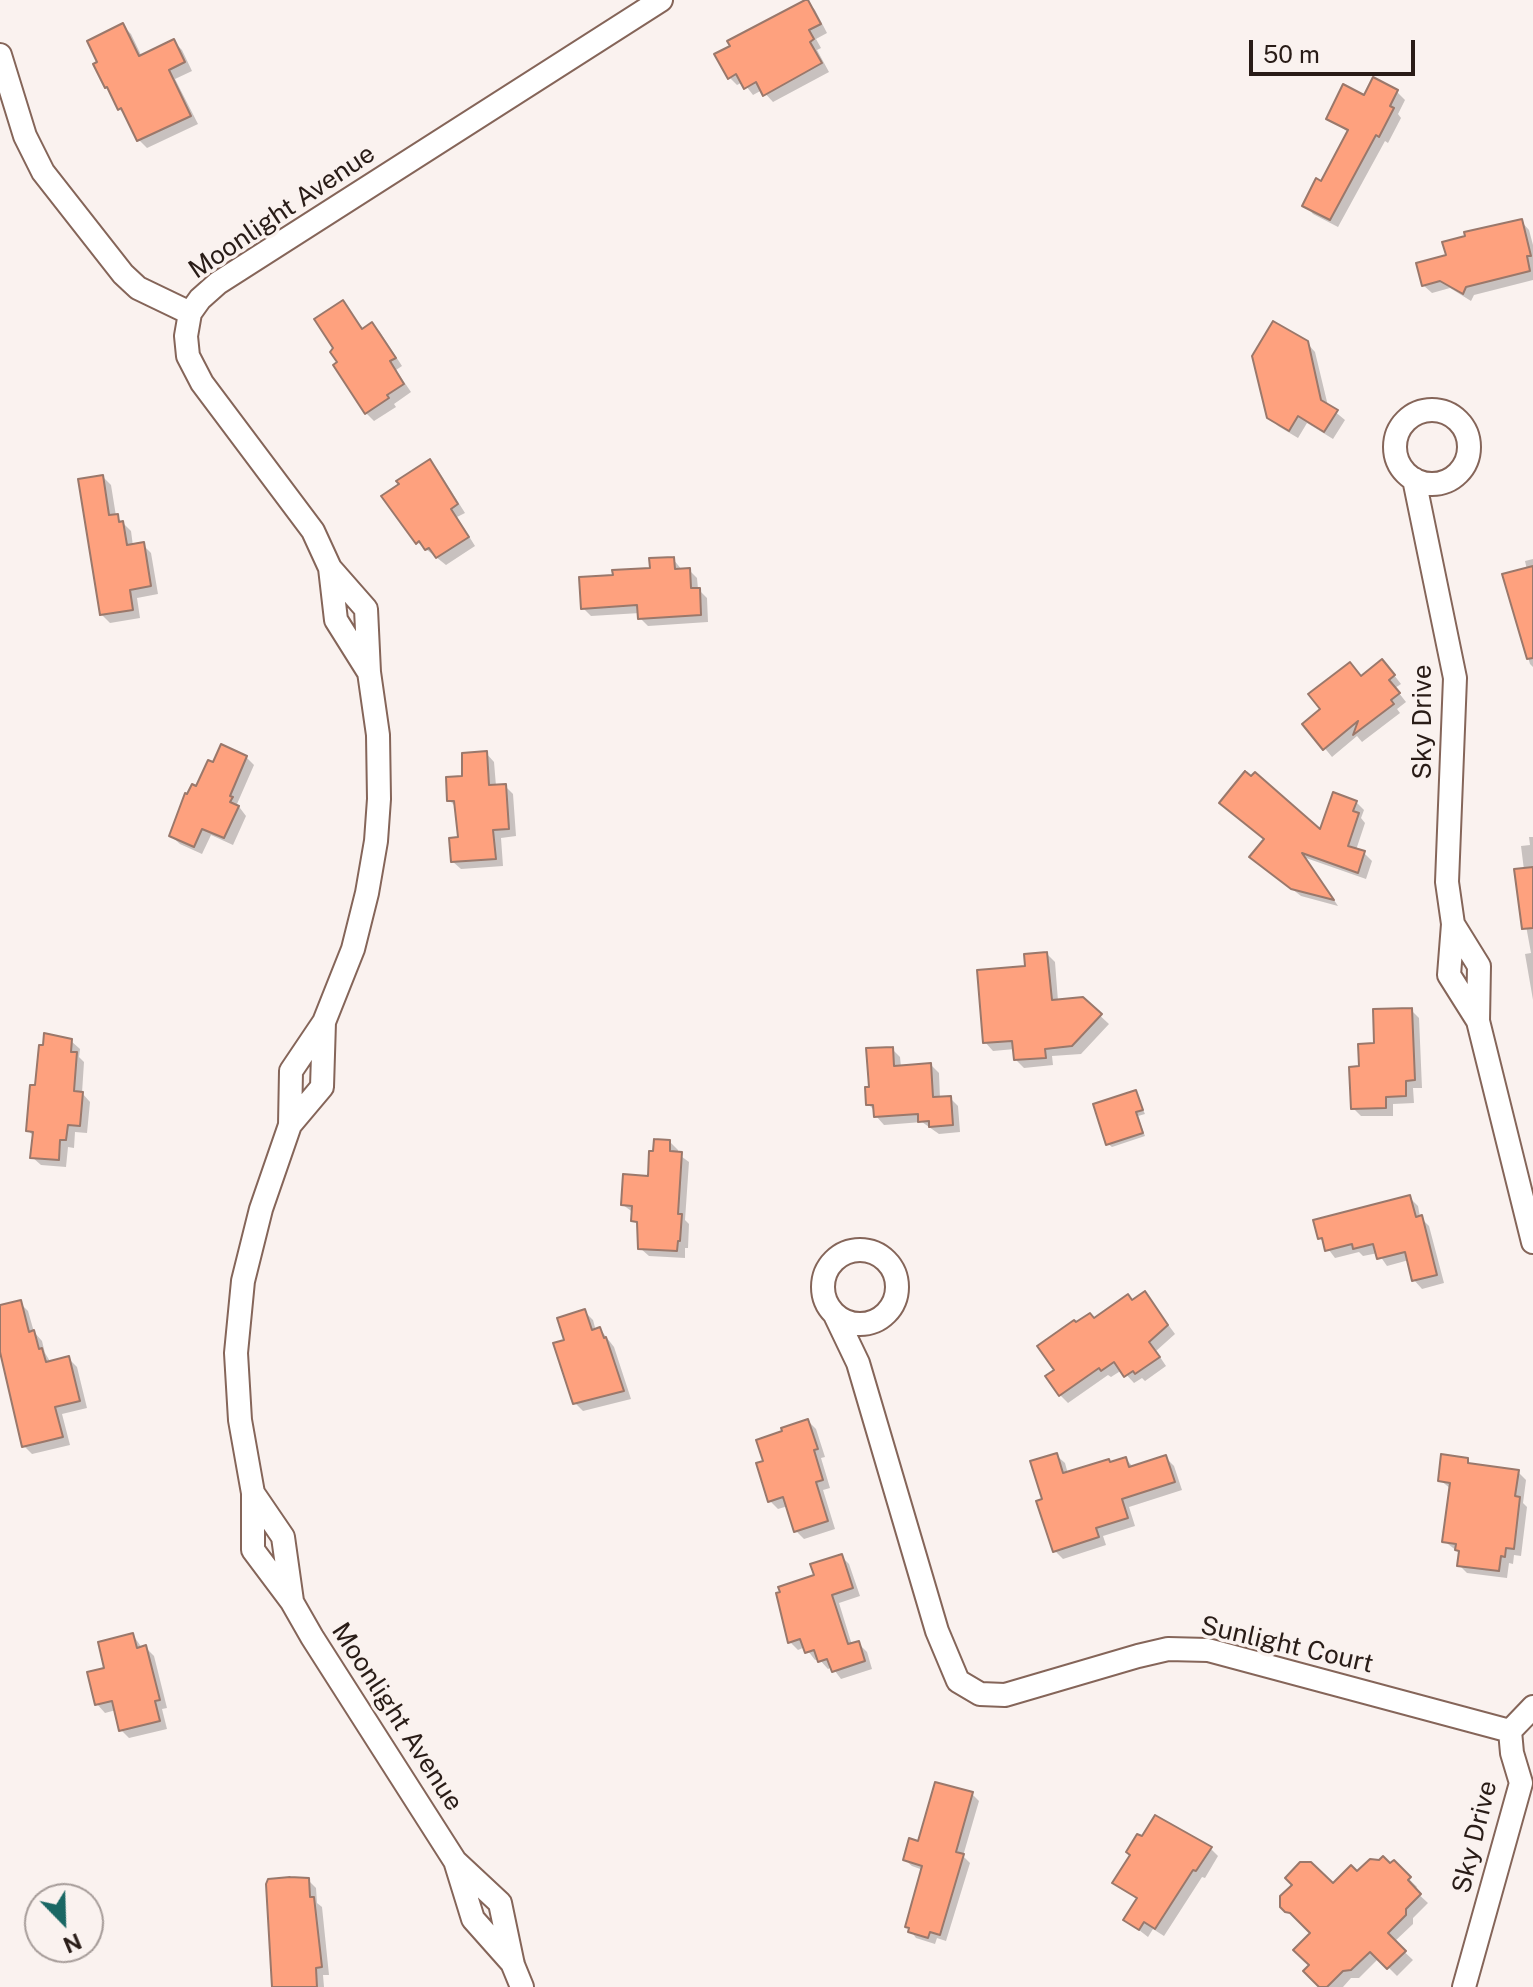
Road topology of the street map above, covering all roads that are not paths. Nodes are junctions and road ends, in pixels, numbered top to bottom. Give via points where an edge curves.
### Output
1 (661, 0) edge
2 (0, 55) edge
3 (190, 313) junction
4 (1414, 479) junction
5 (1449, 480) junction
6 (1423, 522) junction
7 (330, 568) junction
8 (369, 672) junction
9 (324, 1022) junction
10 (290, 1125) junction
11 (1533, 1242) edge
12 (861, 1332) junction
13 (253, 1493) junction
14 (292, 1602) junction
15 (1533, 1707) edge
16 (1510, 1731) junction
17 (455, 1861) junction
18 (513, 1965) junction
19 (522, 1987) edge
20 (1464, 1987) edge

1 - 3 street, Moonlight Avenue via 218,283
2 - 3 street via 25,136 43,172 123,274 138,288
3 - 7 street, Moonlight Avenue via 188,356 202,383 313,531
4 - 5 street via 1437,484
4 - 5 street via 1397,461 1396,436 1412,416 1436,411 1457,420 1468,440 1465,463
4 - 6 street, Sky Drive
5 - 6 street
6 - 11 street, Sky Drive via 1455,678 1447,882 1453,924 1479,966 1478,1021
7 - 8 street, Moonlight Avenue via 336,620
7 - 8 street, Moonlight Avenue via 366,609
8 - 9 street, Moonlight Avenue via 378,735 376,841 353,949
9 - 10 street, Moonlight Avenue via 291,1071
9 - 10 street, Moonlight Avenue via 322,1087
10 - 13 street, Moonlight Avenue via 243,1281 237,1367
12 - 12 street via 890,1309 898,1286 889,1263 868,1250 844,1253 823,1282 835,1315
12 - 16 street, Sunlight Court via 858,1363 937,1631 958,1681 980,1694 1005,1695 1168,1649 1208,1650
13 - 14 street, Moonlight Avenue via 283,1537
13 - 14 street, Moonlight Avenue via 253,1550
14 - 17 street, Moonlight Avenue
15 - 16 street
16 - 20 street, Sky Drive via 1521,1783
17 - 18 street, Moonlight Avenue via 473,1919
17 - 18 street, Moonlight Avenue via 500,1903
18 - 19 street, Moonlight Avenue

